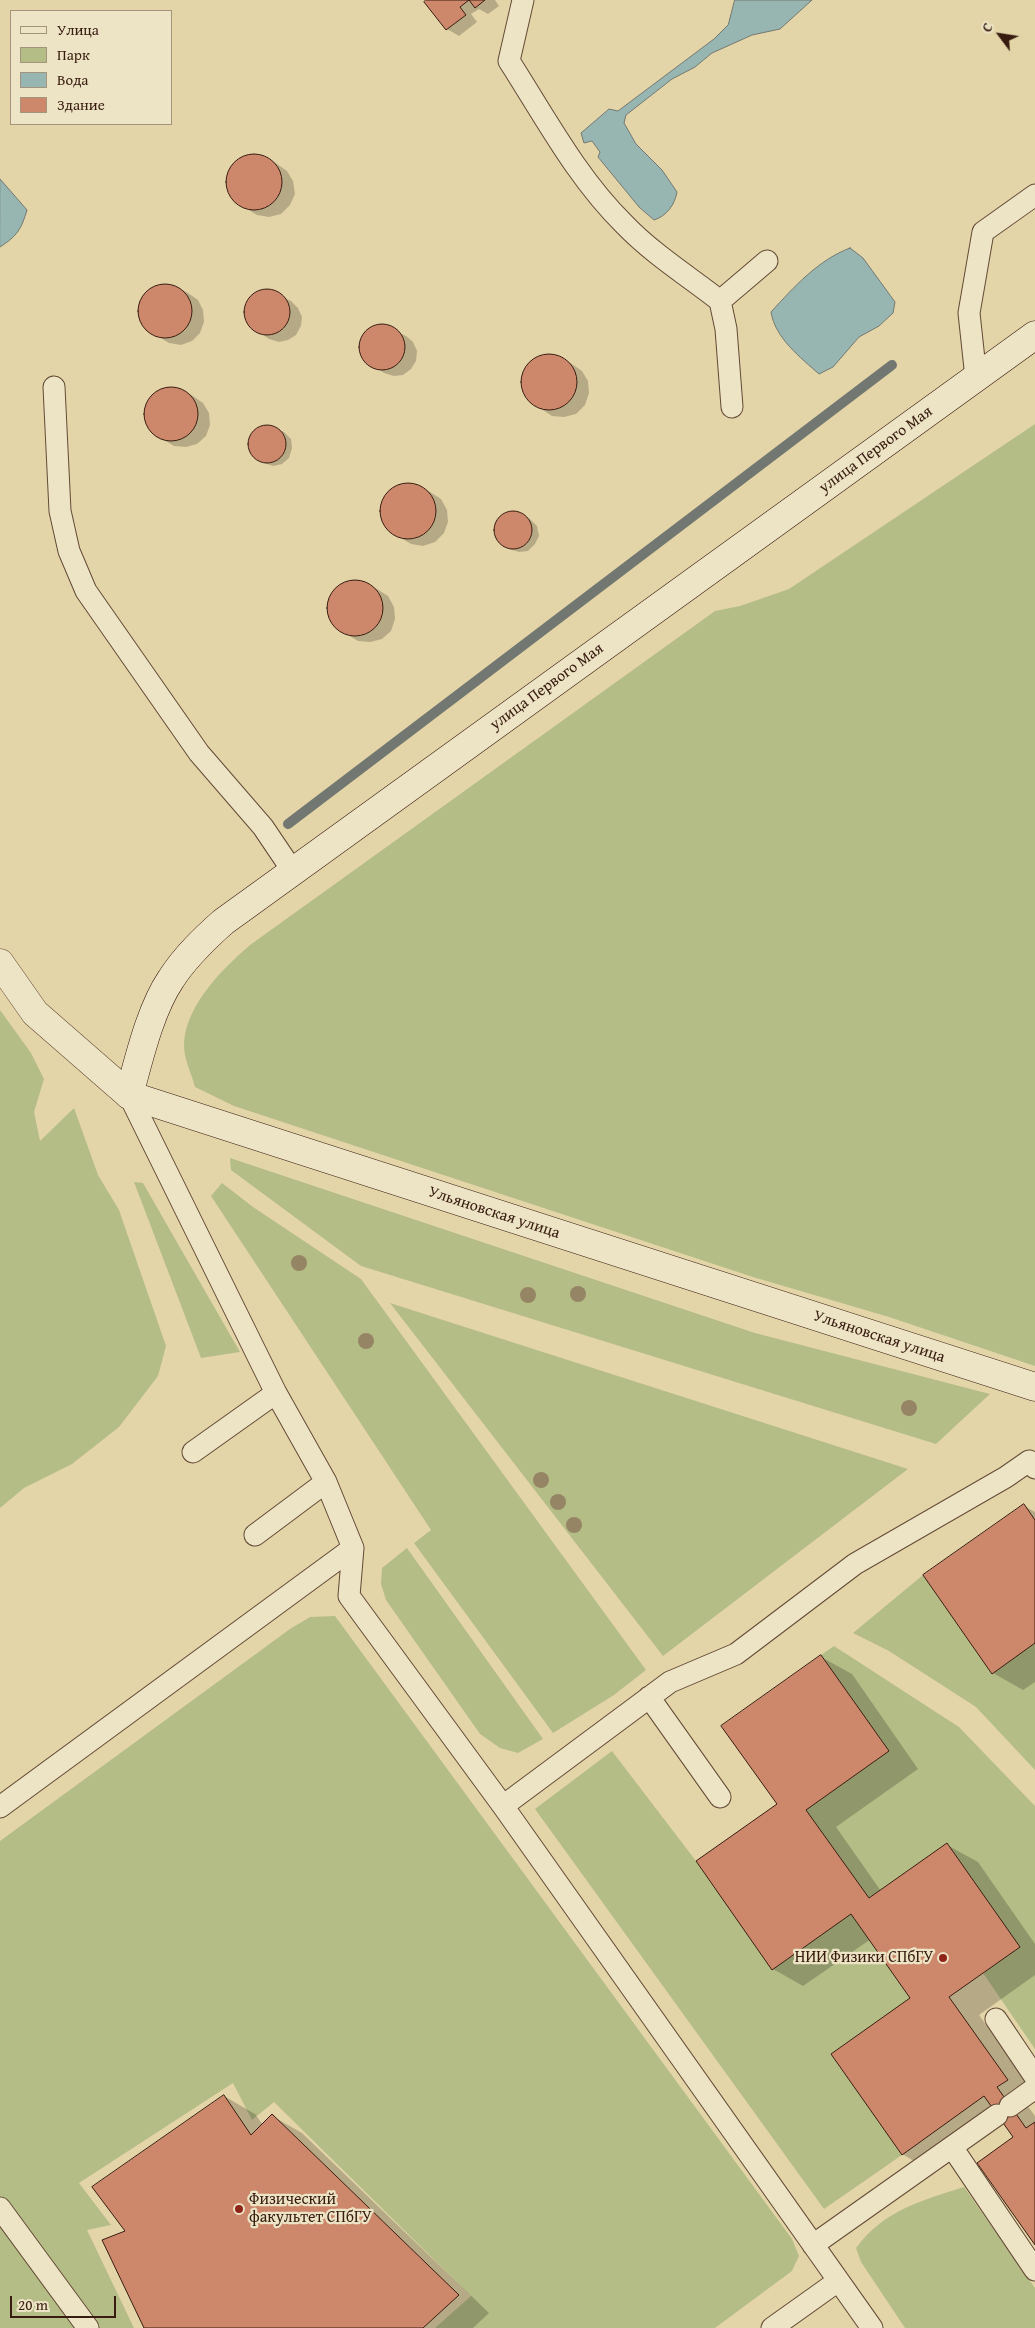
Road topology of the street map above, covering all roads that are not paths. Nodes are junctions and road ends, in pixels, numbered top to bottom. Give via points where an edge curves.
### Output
1 (523, 0) edge
2 (1035, 195) edge
3 (767, 261) dead end
4 (720, 301) junction
5 (1035, 335) edge
6 (976, 378) junction
7 (54, 387) dead end
8 (732, 407) dead end
9 (292, 870) junction
10 (0, 963) edge
11 (129, 1095) junction
12 (1035, 1387) edge
13 (276, 1393) junction
14 (194, 1452) dead end
15 (1035, 1468) edge
16 (326, 1482) junction
17 (255, 1535) dead end
18 (353, 1548) junction
19 (649, 1697) junction
20 (720, 1797) dead end
21 (504, 1806) junction
22 (0, 1807) edge
23 (996, 2019) dead end
24 (1035, 2077) edge
25 (1035, 2088) edge
26 (952, 2147) junction
27 (0, 2208) edge
28 (813, 2245) junction
29 (1035, 2270) edge
30 (838, 2281) junction
31 (88, 2328) edge
32 (772, 2328) edge
33 (872, 2328) edge

1 - 4 lane via 509,61 565,151 624,225 650,249
2 - 6 lane via 984,232 970,313
3 - 4 lane
4 - 8 lane via 726,329
5 - 6 street, улица Первого Мая
6 - 9 street, улица Первого Мая
7 - 9 lane via 60,511 69,551 86,591 199,753 263,827
9 - 11 street, улица Первого Мая via 223,922 170,979 146,1035
10 - 11 street, Ульяновская улица via 36,1013
11 - 12 street, Ульяновская улица
11 - 13 lane
13 - 14 lane
13 - 16 lane
15 - 19 lane via 1029,1461 855,1564 736,1654 670,1682
16 - 17 lane
16 - 18 lane
18 - 21 lane via 349,1596
18 - 22 lane
19 - 20 lane
19 - 21 lane
21 - 28 lane
23 - 24 lane
25 - 26 lane
26 - 28 lane
26 - 29 lane
27 - 31 lane
28 - 30 lane
30 - 32 lane
30 - 33 lane

